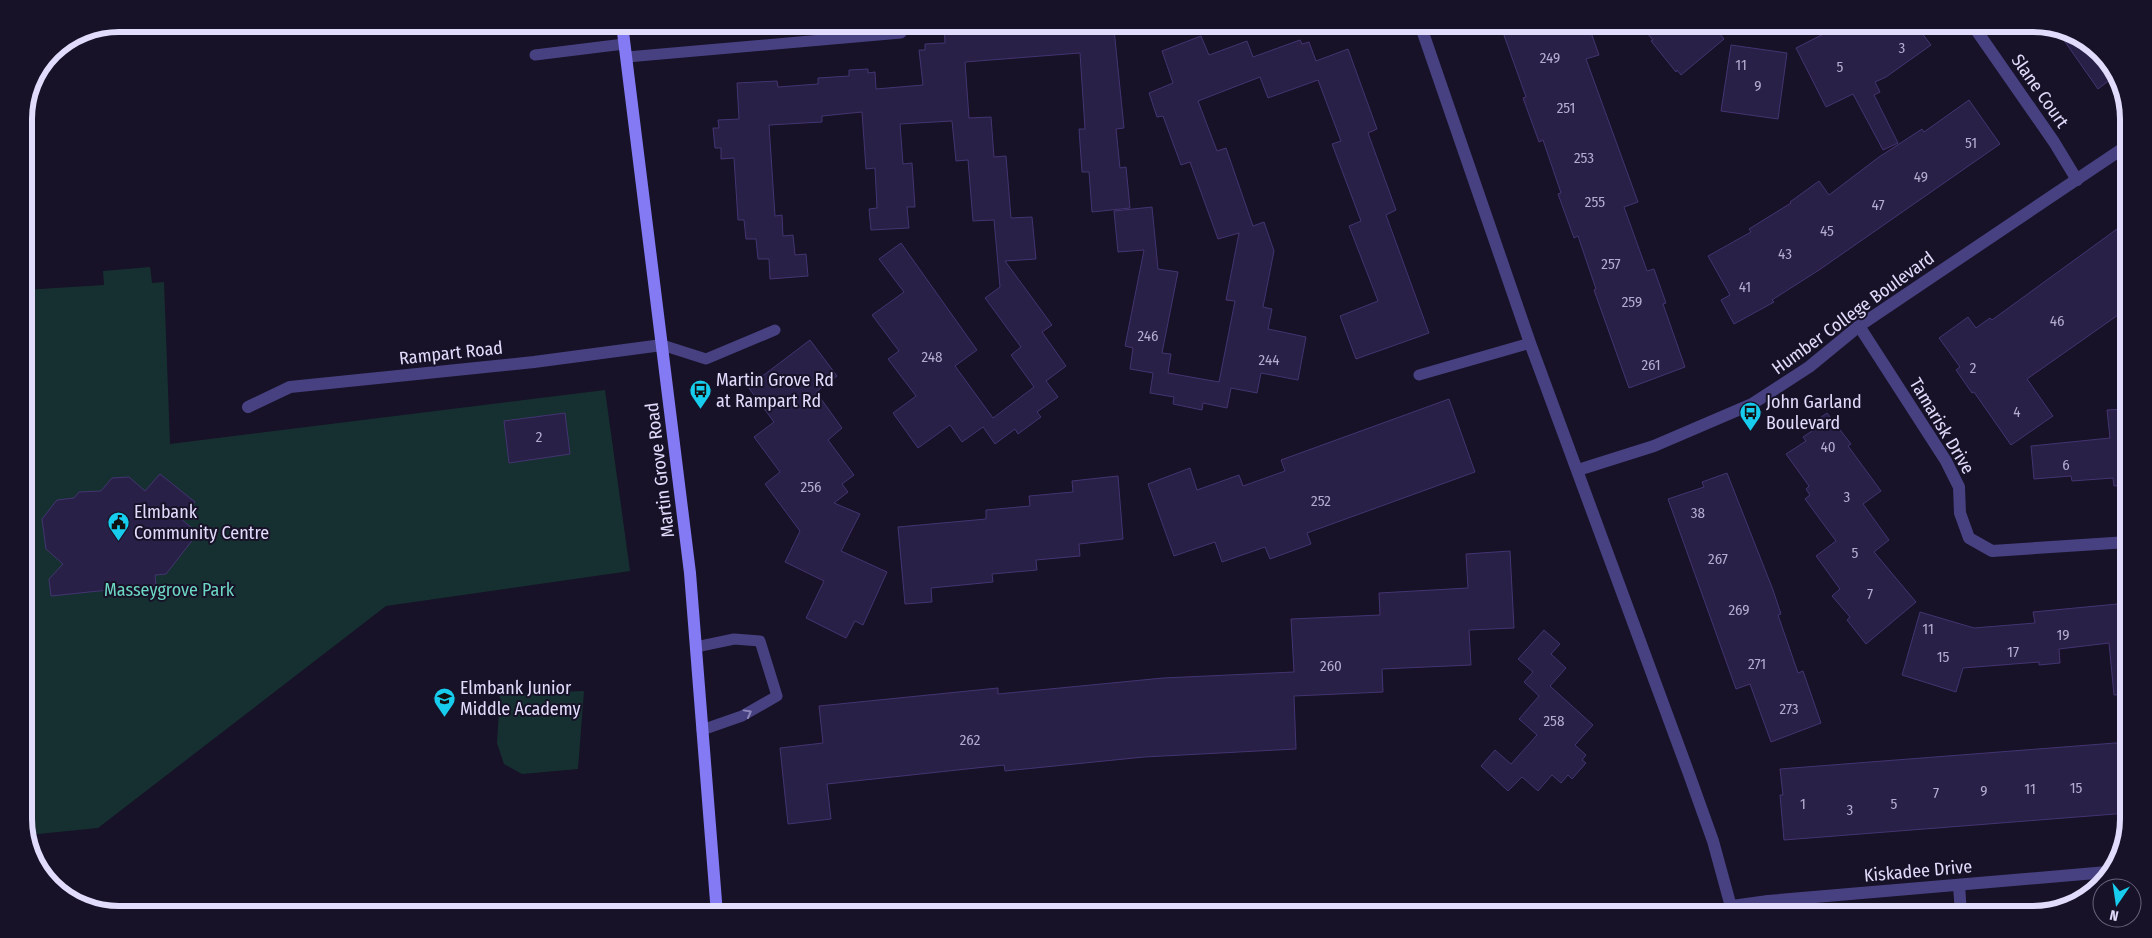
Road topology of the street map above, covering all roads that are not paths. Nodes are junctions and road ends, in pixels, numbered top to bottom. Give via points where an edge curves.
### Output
1 (623, 32) edge
2 (1423, 32) edge
3 (1978, 32) edge
4 (901, 33) dead end
5 (624, 44) junction
6 (535, 55) dead end
7 (627, 57) junction
8 (2119, 151) edge
9 (2077, 180) junction
10 (1859, 326) junction
11 (775, 330) dead end
12 (1530, 343) junction
13 (662, 345) junction
14 (1419, 375) dead end
15 (248, 407) dead end
16 (1578, 470) junction
17 (2120, 543) edge
18 (696, 647) junction
19 (702, 730) junction
20 (2100, 873) edge
21 (1958, 885) junction
22 (716, 906) edge
23 (1731, 906) edge
24 (1746, 906) edge
25 (1960, 906) edge

1 - 5 main road, Martin Grove Road
2 - 12 street
3 - 9 street, Slane Court
4 - 7 lane
5 - 6 lane
5 - 7 main road, Martin Grove Road
7 - 13 main road, Martin Grove Road
8 - 9 street, Humber College Boulevard
9 - 10 street, Humber College Boulevard
10 - 16 street, Humber College Boulevard via 1809,367 1752,404 1654,446
10 - 17 street, Tamarisk Drive via 1946,461 1959,487 1960,513 1969,538 1992,551
11 - 13 lane via 706,358
12 - 14 lane
12 - 16 street
13 - 15 street, Rampart Road via 290,387
13 - 18 main road, Martin Grove Road
16 - 23 street via 1695,790
18 - 19 main road, Martin Grove Road
19 -> 18 lane via 742,716 777,696 760,641 734,639
19 - 22 main road, Martin Grove Road
20 - 21 street, Kiskadee Drive
21 - 24 street, Kiskadee Drive via 1768,900
21 - 25 street

